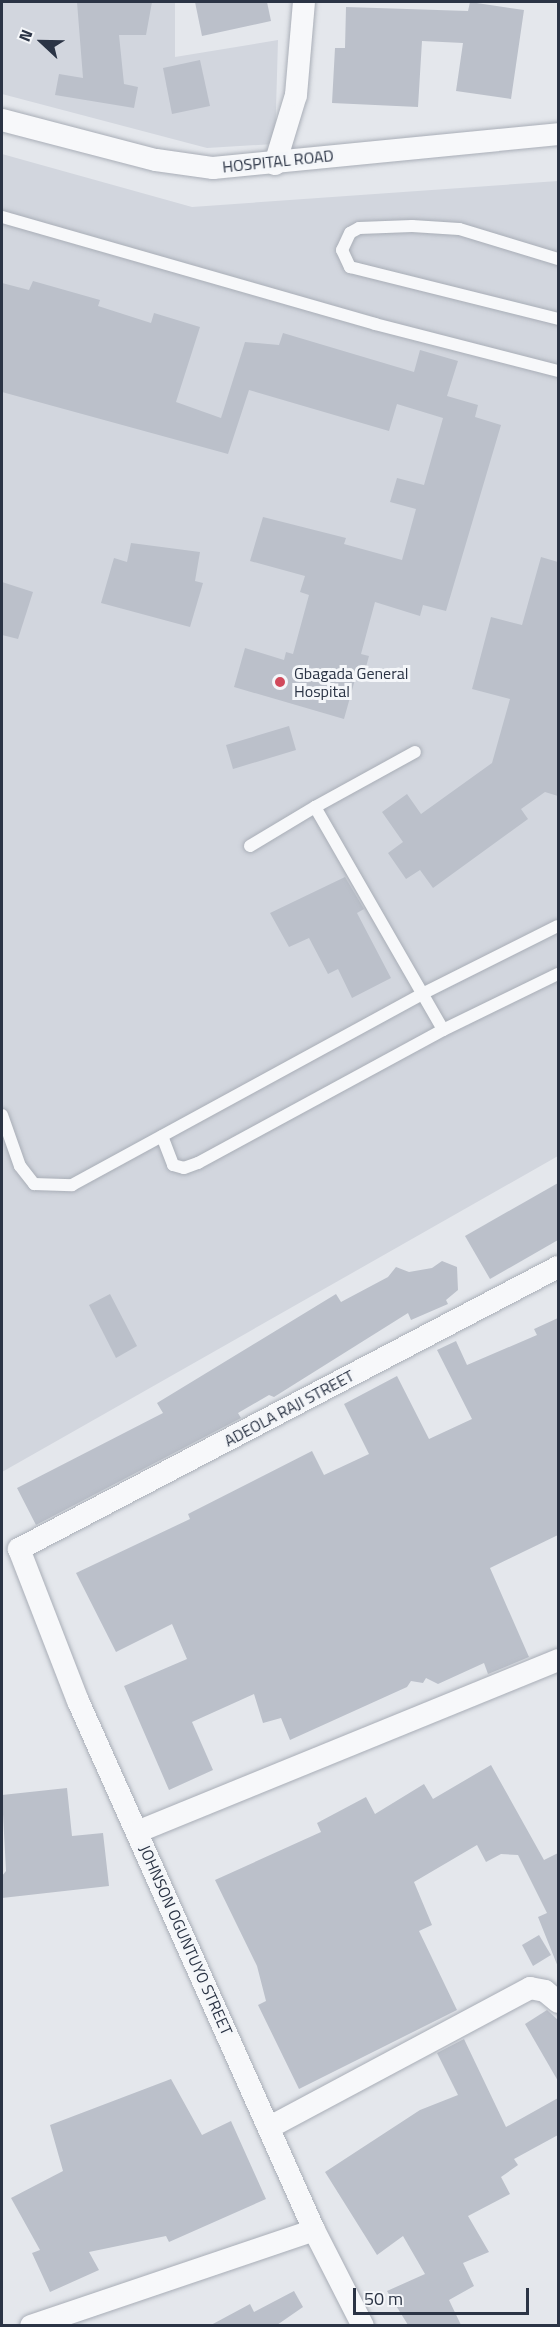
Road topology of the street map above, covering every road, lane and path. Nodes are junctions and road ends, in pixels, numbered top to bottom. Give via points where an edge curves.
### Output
1 (304, 2) edge
2 (2, 120) edge
3 (558, 134) edge
4 (275, 164) junction
5 (2, 217) edge
6 (558, 259) edge
7 (558, 318) edge
8 (558, 370) edge
9 (415, 752) dead end
10 (315, 807) junction
11 (250, 846) dead end
12 (558, 926) edge
13 (558, 974) edge
14 (422, 994) junction
15 (443, 1030) junction
16 (2, 1115) edge
17 (162, 1136) junction
18 (558, 1267) edge
19 (10, 1545) edge
20 (558, 1660) edge
21 (137, 1832) junction
22 (558, 2002) edge
23 (270, 2127) junction
24 (314, 2230) junction
25 (31, 2325) edge
26 (363, 2325) edge

1 - 4 street via 296,95
2 - 4 street, HOSPITAL ROAD via 156,160 213,168
3 - 4 street, HOSPITAL ROAD
5 - 8 lane via 375,324
6 - 7 lane via 459,229 412,226 359,228 350,233 342,250 350,267
9 - 10 lane
10 - 11 lane
10 - 14 lane
12 - 14 lane
13 - 15 lane
14 - 15 lane
14 - 17 lane
15 - 17 lane via 198,1163 184,1168 174,1165
16 - 17 lane via 20,1166 34,1184 72,1185
18 - 19 street, ADEOLA RAJI STREET
19 - 21 street, JOHNSON OGUNTUYO STREET
20 - 21 street
21 - 23 street, JOHNSON OGUNTUYO STREET
22 - 23 street via 545,1991 530,1988
23 - 24 street, JOHNSON OGUNTUYO STREET
24 - 25 street
24 - 26 street, JOHNSON OGUNTUYO STREET

